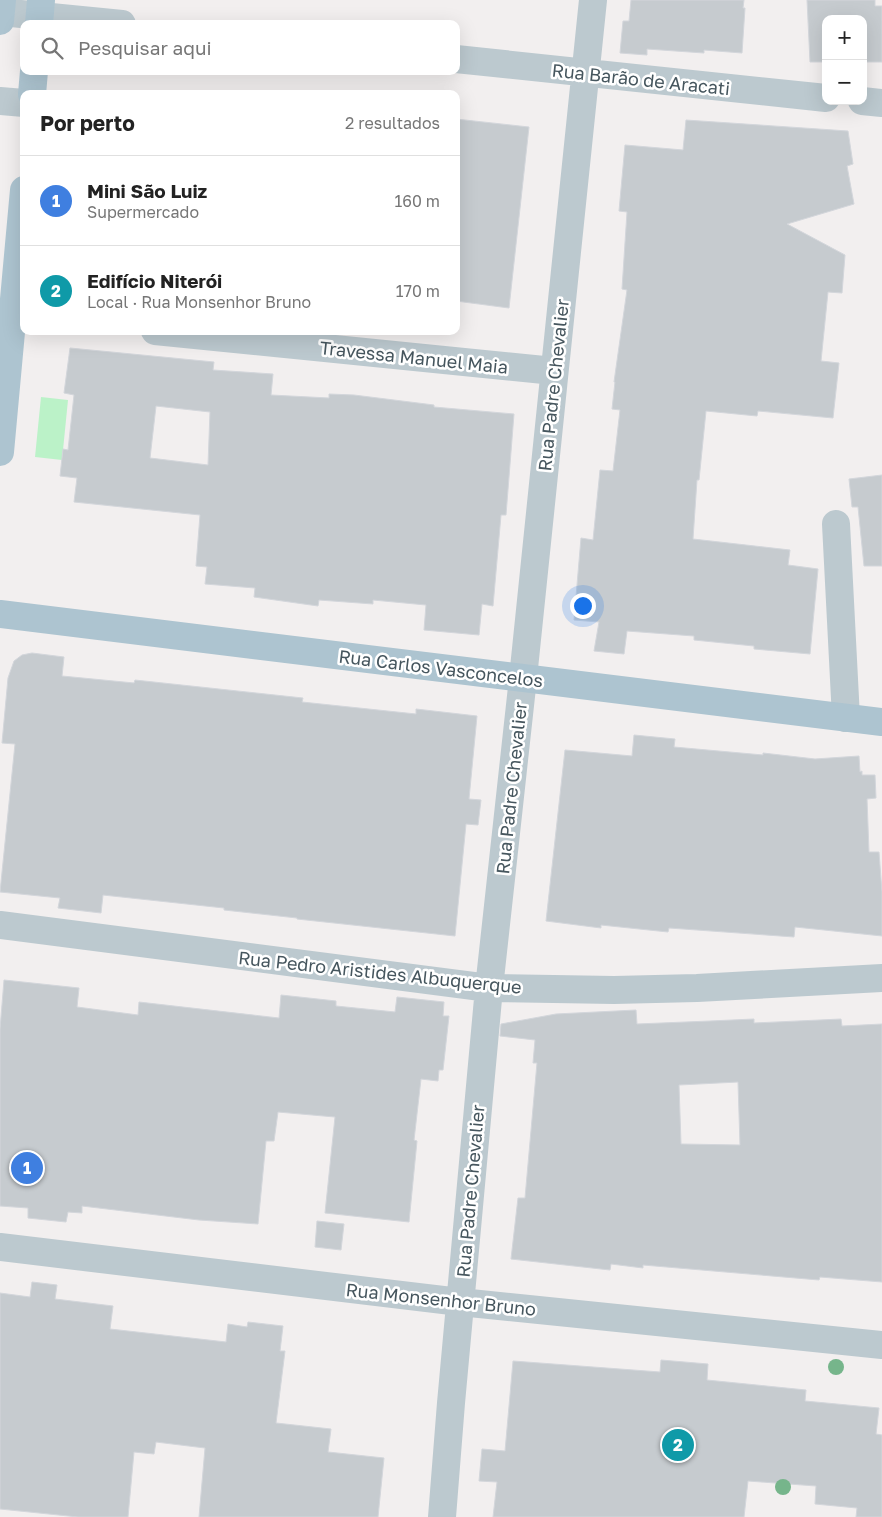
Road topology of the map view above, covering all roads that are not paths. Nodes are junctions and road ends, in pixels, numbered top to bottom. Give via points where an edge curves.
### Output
1 (593, 0) edge
2 (1, 11) edge
3 (40, 13) edge
4 (92, 20) edge
5 (460, 59) edge
6 (586, 73) junction
7 (34, 75) edge
8 (32, 90) edge
9 (822, 98) edge
10 (0, 101) edge
11 (867, 102) edge
12 (20, 103) edge
13 (882, 103) edge
14 (20, 275) edge
15 (18, 318) edge
16 (195, 335) edge
17 (554, 371) junction
18 (0, 452) edge
19 (836, 524) dead end
20 (0, 614) edge
21 (523, 678) junction
22 (846, 718) junction
23 (882, 722) edge
24 (0, 926) edge
25 (882, 978) edge
26 (489, 988) junction
27 (0, 1247) edge
28 (460, 1302) junction
29 (882, 1345) edge
30 (442, 1517) edge

1 - 6 street, Rua Padre Chevalier
2 - 3 street
3 - 4 street
5 - 6 street, Rua Barão de Aracati
6 - 9 street, Rua Barão de Aracati
6 - 17 street, Rua Padre Chevalier
7 - 8 main road
10 - 12 street
11 - 13 street
14 - 15 main road
15 - 18 main road
16 - 17 street, Travessa Manuel Maia
17 - 21 street, Rua Padre Chevalier
19 - 22 street
20 - 21 main road, Rua Carlos Vasconcelos
21 - 22 main road, Rua Carlos Vasconcelos
21 - 26 street, Rua Padre Chevalier
22 - 23 main road, Rua Carlos Vasconcelos
24 - 26 street, Rua Pedro Aristides Albuquerque
25 - 26 street, Rua Pedro Aristides Albuquerque via 633,990
26 - 28 street, Rua Padre Chevalier
27 - 28 street, Rua Monsenhor Bruno
28 - 29 street, Rua Monsenhor Bruno
28 - 30 street, Rua Padre Chevalier

